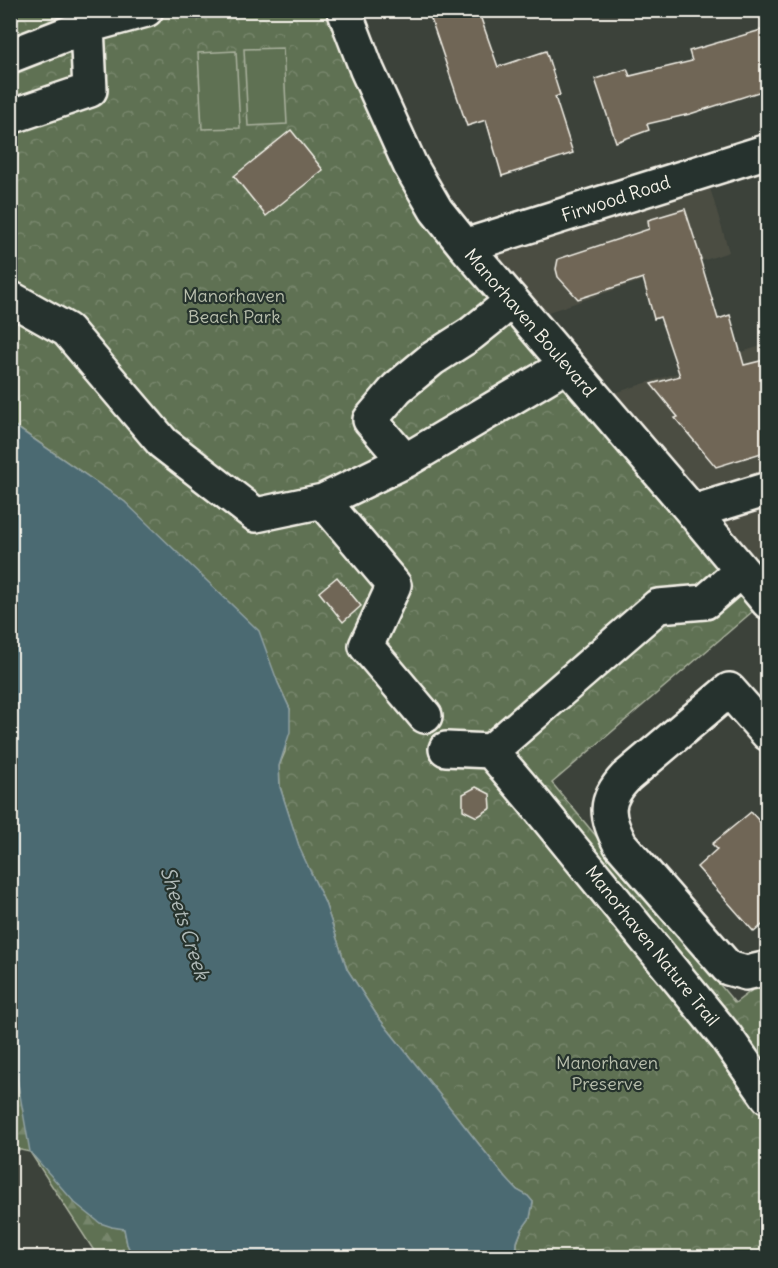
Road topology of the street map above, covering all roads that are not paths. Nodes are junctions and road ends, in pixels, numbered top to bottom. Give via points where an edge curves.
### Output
1 (146, 10) edge
2 (344, 10) edge
3 (87, 26) junction
4 (10, 56) edge
5 (10, 117) edge
6 (768, 151) edge
7 (465, 246) junction
8 (10, 298) edge
9 (512, 301) junction
10 (567, 365) junction
11 (405, 461) junction
12 (768, 489) edge
13 (323, 501) junction
14 (693, 512) junction
15 (741, 571) junction
16 (768, 602) edge
17 (425, 716) dead end
18 (768, 734) edge
19 (446, 749) dead end
20 (491, 751) junction
21 (768, 968) edge
22 (768, 1097) edge

1 - 3 street
2 - 7 street, Manorhaven Boulevard via 410,165 436,210
3 - 4 street
3 - 5 street via 90,90
6 - 7 street, Firwood Road
7 - 9 street, Manorhaven Boulevard
8 - 13 street via 67,330 163,443 256,515
9 - 10 street, Manorhaven Boulevard
9 - 11 street via 432,359 398,388 370,420
10 - 11 street
10 - 14 street, Manorhaven Boulevard
11 - 13 street
12 - 14 street
13 - 17 street via 394,585 366,646
14 - 15 street, Manorhaven Boulevard
15 - 16 street, Manorhaven Boulevard
15 - 20 street via 705,602 658,606
18 - 21 street via 729,690 617,786 611,795 609,812 620,844 728,968 746,973
19 - 20 street
20 - 22 street, Manorhaven Nature Trail via 726,1037

